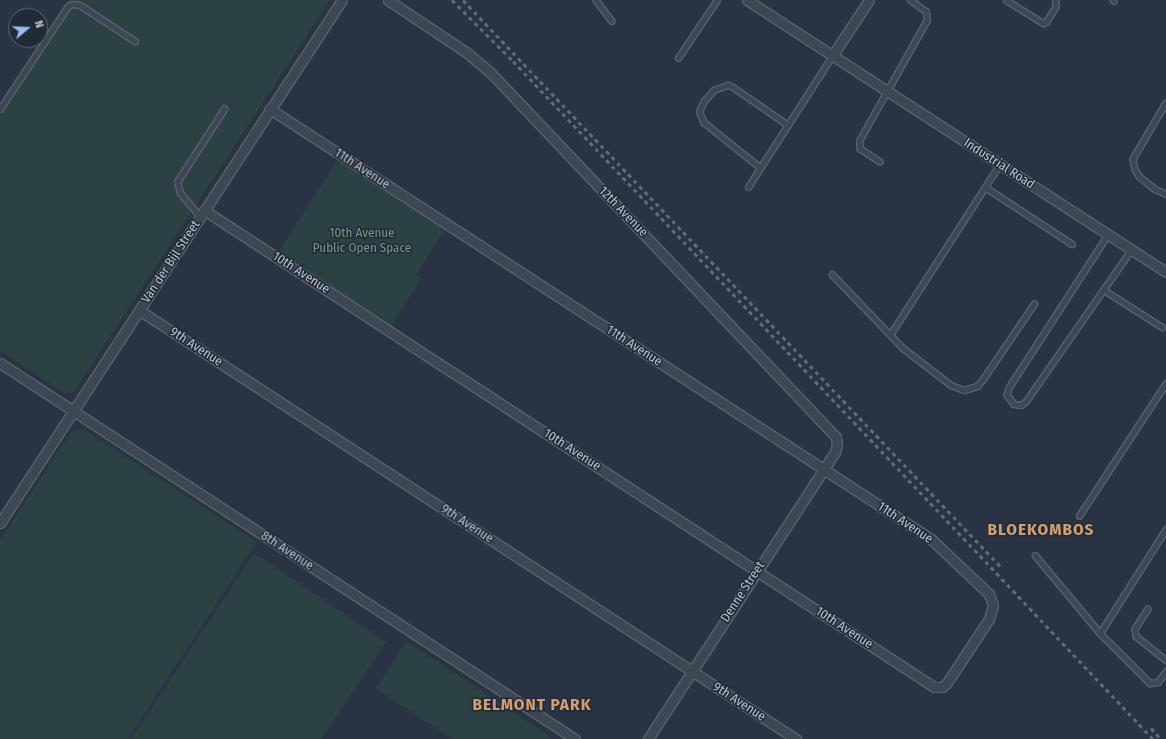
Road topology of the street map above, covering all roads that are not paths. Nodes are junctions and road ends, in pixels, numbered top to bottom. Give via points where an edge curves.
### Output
1 (342, 0) edge
2 (388, 0) edge
3 (596, 0) edge
4 (717, 0) edge
5 (746, 0) edge
6 (869, 0) edge
7 (910, 0) edge
8 (1006, 0) edge
9 (1055, 0) edge
10 (612, 21) dead end
11 (135, 41) dead end
12 (832, 56) junction
13 (678, 58) dead end
14 (886, 92) junction
15 (1166, 103) edge
16 (0, 109) edge
17 (224, 109) dead end
18 (270, 110) junction
19 (788, 125) junction
20 (880, 162) dead end
21 (999, 164) junction
22 (760, 168) junction
23 (748, 187) dead end
24 (985, 187) junction
25 (1166, 194) edge
26 (202, 214) junction
27 (1108, 235) junction
28 (1072, 244) dead end
29 (1131, 250) junction
30 (1166, 272) edge
31 (832, 274) dead end
32 (1104, 290) junction
33 (1034, 304) dead end
34 (139, 310) junction
35 (1162, 327) dead end
36 (890, 336) junction
37 (0, 364) edge
38 (1166, 383) edge
39 (73, 411) junction
40 (837, 445) joint
41 (823, 469) junction
42 (0, 506) edge
43 (8, 511) junction
44 (1079, 516) dead end
45 (0, 524) edge
46 (1166, 529) edge
47 (1036, 555) dead end
48 (757, 571) junction
49 (1148, 609) dead end
50 (1100, 633) junction
51 (1166, 660) edge
52 (692, 671) junction
53 (1166, 671) edge
54 (942, 687) joint
55 (575, 739) edge
56 (648, 739) edge
57 (796, 739) edge

1 - 18 street, Van der Bijl Street
2 - 40 street, 12th Avenue via 466,52 489,71 834,434
3 - 10 lane
4 - 13 lane
5 - 12 street, Industrial Road
6 - 12 street
7 - 14 lane via 926,12 927,20
8 - 9 lane via 1043,23 1056,6
11 - 16 lane via 80,5 68,6
12 - 14 street, Industrial Road
12 - 19 lane
14 - 20 lane via 858,142 862,151
14 - 21 street, Industrial Road
15 - 25 lane via 1133,159 1139,176
17 - 26 lane via 177,182 180,193
18 - 26 street, Van der Bijl Street
18 - 41 street, 11th Avenue
19 - 22 lane
19 - 22 lane via 728,85 714,90 704,101 699,112 704,123
21 - 24 lane
21 - 27 street, Industrial Road
22 - 23 lane
24 - 28 lane
24 - 36 lane
26 - 34 street, Van der Bijl Street
26 - 48 street, 10th Avenue
27 - 29 street, Industrial Road
27 - 32 lane via 1009,388 1007,395 1010,401 1018,405 1026,401
29 - 30 street, Industrial Road
29 - 32 lane
31 - 36 lane
32 - 35 lane
33 - 36 lane via 983,379 972,388 964,390 951,385
34 - 39 street, Van der Bijl Street
34 - 52 street, 9th Avenue
37 - 39 street, 8th Avenue
38 - 44 lane
39 - 43 street, Van der Bijl Street
39 - 55 street, 8th Avenue
40 - 41 street, Denne Street
41 - 48 street, Denne Street
41 - 54 street, 11th Avenue via 931,539 988,594 993,605 992,615
42 - 43 street
43 - 45 street, Van der Bijl Street
46 - 50 lane
47 - 50 lane
48 - 52 street, Denne Street
48 - 54 street, 10th Avenue via 934,687
49 - 51 lane via 1135,629 1136,636
50 - 53 lane via 1150,683 1158,682
52 - 56 street, Denne Street
52 - 57 street, 9th Avenue

